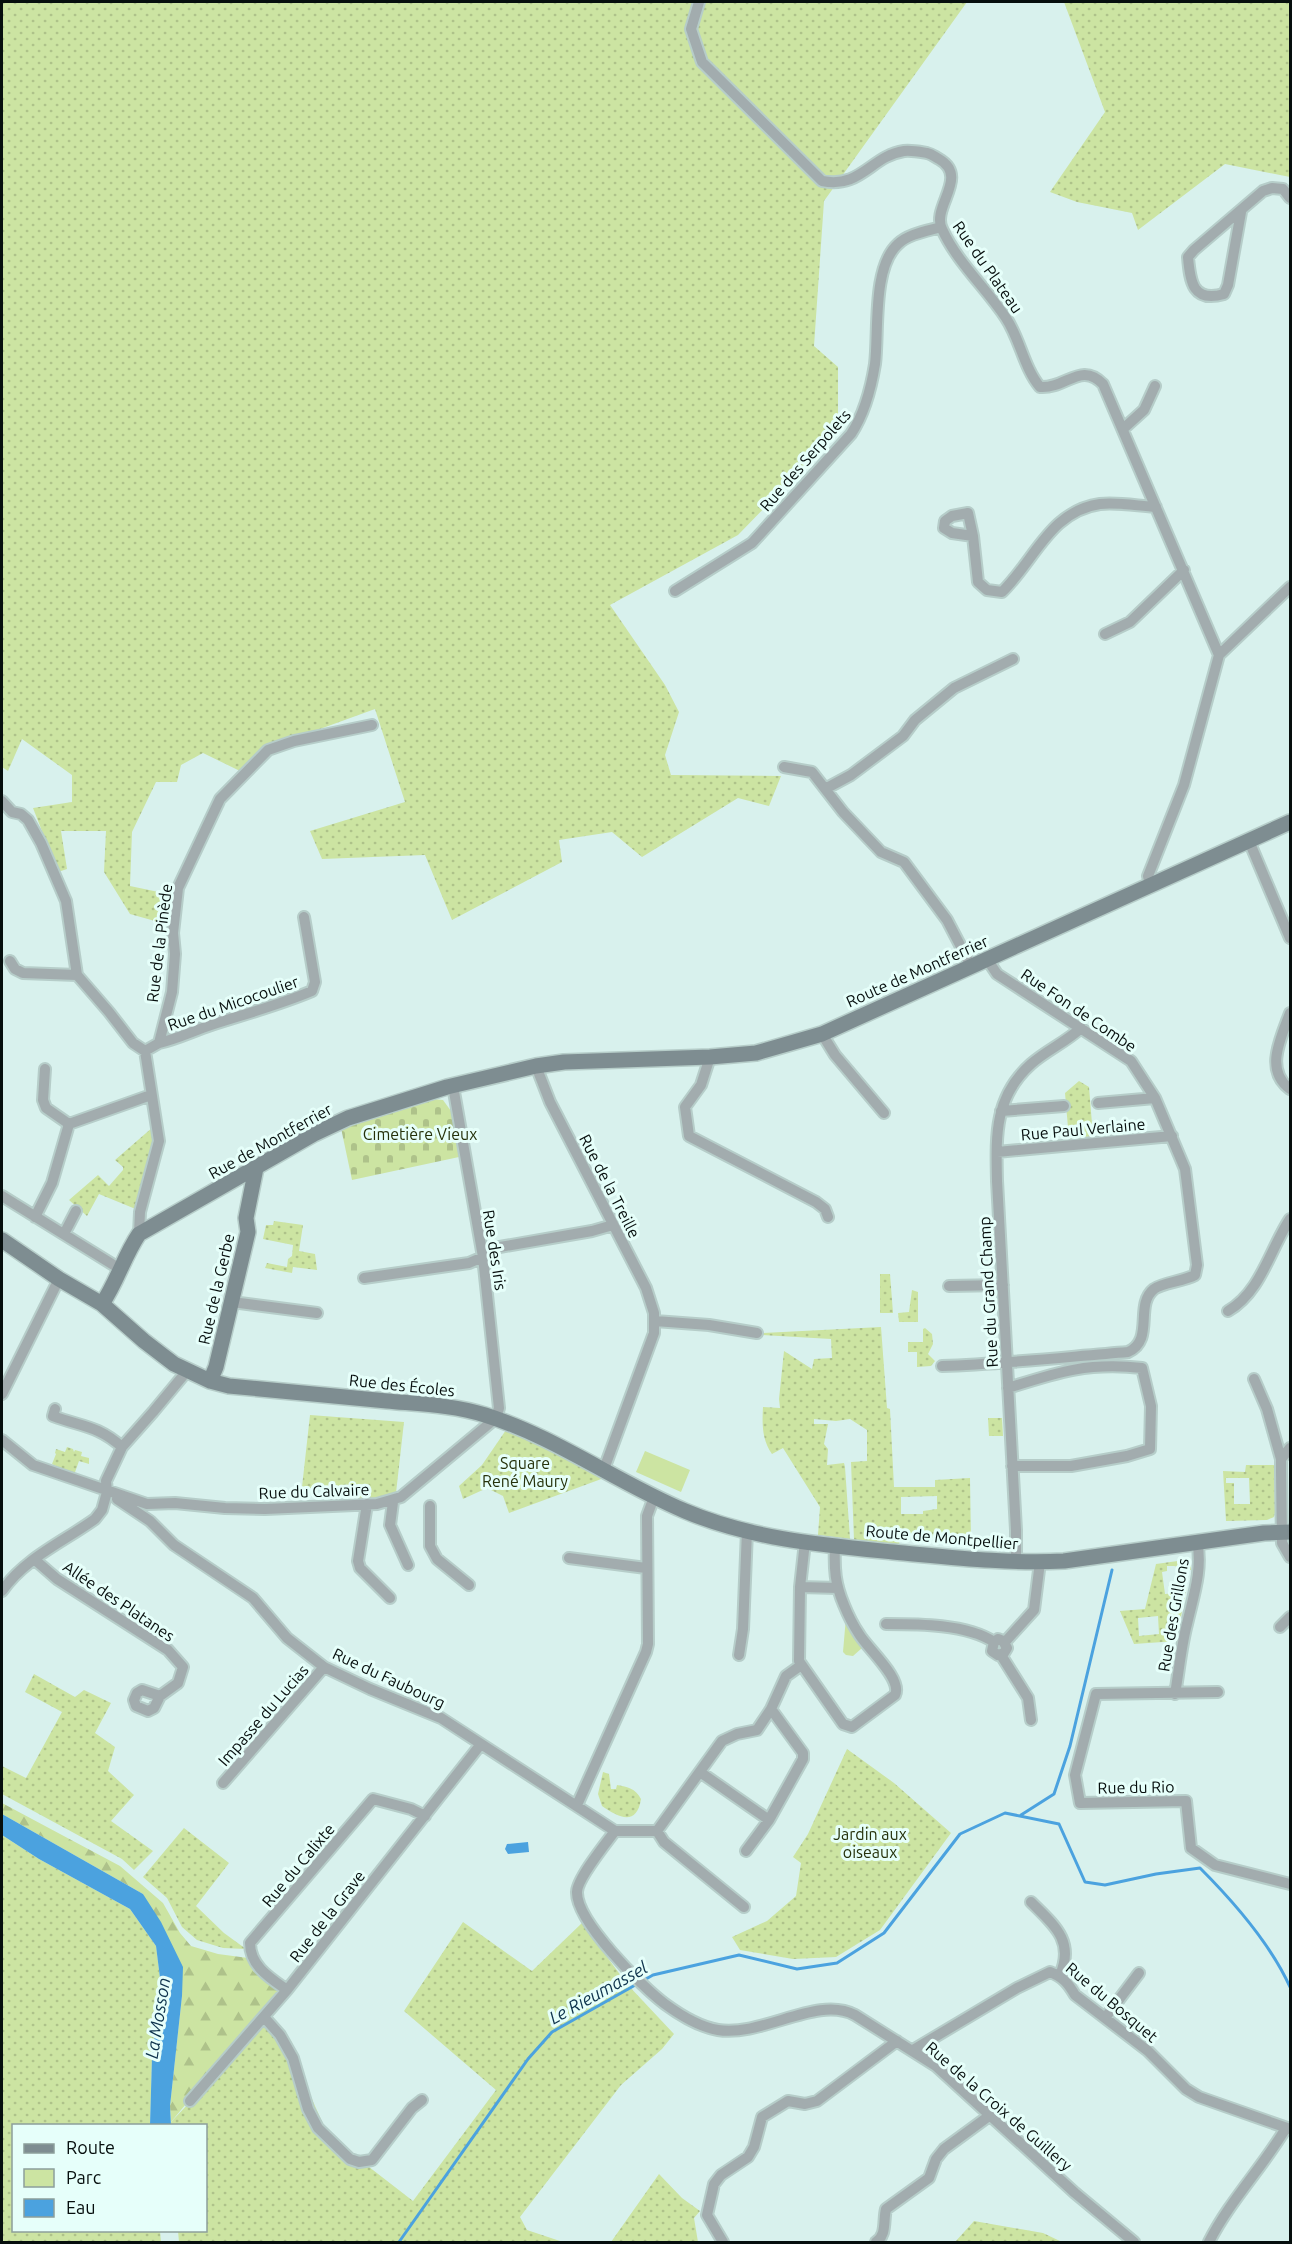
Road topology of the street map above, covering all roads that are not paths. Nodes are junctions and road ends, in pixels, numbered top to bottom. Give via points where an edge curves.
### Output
1 (699, 2) edge
2 (1290, 198) edge
3 (1241, 212) junction
4 (941, 227) junction
5 (1155, 386) dead end
6 (1123, 429) junction
7 (1156, 507) junction
8 (973, 536) dead end
9 (1184, 570) junction
10 (1290, 587) edge
11 (675, 591) dead end
12 (1104, 634) dead end
13 (1220, 655) junction
14 (1013, 659) dead end
15 (372, 725) dead end
16 (784, 767) dead end
17 (825, 789) junction
18 (2, 801) edge
19 (1290, 822) edge
20 (1249, 841) junction
21 (1150, 884) junction
22 (304, 916) dead end
23 (1290, 938) edge
24 (987, 959) junction
25 (10, 961) dead end
26 (971, 966) junction
27 (77, 975) junction
28 (1290, 1013) edge
29 (1066, 1019) junction
30 (1081, 1028) junction
31 (822, 1034) junction
32 (159, 1043) junction
33 (1058, 1043) junction
34 (145, 1051) junction
35 (710, 1057) junction
36 (536, 1066) junction
37 (45, 1069) dead end
38 (453, 1086) junction
39 (1290, 1089) edge
40 (151, 1095) junction
41 (1155, 1098) junction
42 (1098, 1103) dead end
43 (1064, 1106) dead end
44 (1001, 1111) junction
45 (884, 1113) dead end
46 (69, 1124) junction
47 (1172, 1136) junction
48 (996, 1152) junction
49 (256, 1168) junction
50 (2, 1196) edge
51 (76, 1211) dead end
52 (35, 1217) junction
53 (828, 1217) dead end
54 (1289, 1223) edge
55 (613, 1225) junction
56 (64, 1234) junction
57 (139, 1234) junction
58 (2, 1240) edge
59 (483, 1257) junction
60 (120, 1269) junction
61 (364, 1278) dead end
62 (58, 1279) junction
63 (1003, 1285) junction
64 (949, 1286) dead end
65 (232, 1302) junction
66 (102, 1304) junction
67 (1228, 1311) dead end
68 (317, 1313) dead end
69 (655, 1322) junction
70 (757, 1333) dead end
71 (1007, 1364) junction
72 (942, 1366) dead end
73 (187, 1371) junction
74 (1254, 1379) dead end
75 (210, 1381) junction
76 (1008, 1388) junction
77 (2, 1394) edge
78 (55, 1409) dead end
79 (496, 1418) junction
80 (2, 1440) edge
81 (122, 1447) junction
82 (1290, 1448) edge
83 (1281, 1460) junction
84 (1012, 1466) junction
85 (604, 1469) junction
86 (107, 1492) junction
87 (654, 1497) junction
88 (393, 1502) dead end
89 (366, 1504) junction
90 (430, 1506) dead end
91 (747, 1531) junction
92 (1286, 1532) edge
93 (1197, 1541) junction
94 (805, 1542) junction
95 (835, 1546) junction
96 (1290, 1557) edge
97 (569, 1558) dead end
98 (34, 1559) junction
99 (1016, 1562) junction
100 (1040, 1562) junction
101 (408, 1565) dead end
102 (646, 1568) junction
103 (469, 1585) dead end
104 (800, 1587) junction
105 (838, 1588) junction
106 (2, 1590) edge
107 (390, 1598) dead end
108 (1290, 1617) edge
109 (886, 1624) dead end
110 (1280, 1628) dead end
111 (1000, 1642) junction
112 (739, 1655) dead end
113 (800, 1666) junction
114 (324, 1667) junction
115 (1218, 1692) dead end
116 (1096, 1694) joint
117 (1174, 1694) junction
118 (160, 1696) dead end
119 (771, 1709) junction
120 (1031, 1720) dead end
121 (481, 1744) junction
122 (700, 1772) junction
123 (223, 1782) dead end
124 (578, 1805) junction
125 (425, 1816) junction
126 (769, 1820) junction
127 (615, 1831) junction
128 (657, 1831) junction
129 (746, 1851) dead end
130 (1290, 1884) edge
131 (1031, 1902) dead end
132 (744, 1907) dead end
133 (1139, 1973) dead end
134 (1060, 1975) junction
135 (287, 1990) junction
136 (264, 2017) junction
137 (1104, 2018) junction
138 (897, 2042) junction
139 (913, 2050) junction
140 (422, 2100) dead end
141 (190, 2101) dead end
142 (989, 2116) junction
143 (1288, 2129) edge
144 (723, 2242) edge
145 (876, 2242) edge
146 (1134, 2242) edge
147 (1209, 2242) edge

1 - 4 street, Rue du Plateau via 691,29 702,62 822,181 837,184 905,151 930,153 947,163 951,176 940,214
2 - 3 street via 1283,189 1272,188 1263,191
3 - 3 street via 1224,294 1199,293 1190,280 1188,257
4 - 6 street, Rue du Plateau via 1006,318 1040,387 1050,388 1078,375 1096,376
4 - 11 street, Rue des Serpolets via 898,243 888,257 881,276 874,365 863,416 852,434 752,543
5 - 6 street via 1144,410
6 - 7 street, Rue du Plateau
7 - 8 street via 1102,504 1078,509 1054,526 1002,592 987,590 978,582
7 - 9 street, Rue du Plateau
9 - 12 street via 1130,622
9 - 13 street, Rue du Plateau
10 - 13 street
13 - 21 street via 1184,785 1148,876
14 - 17 street via 954,688 915,720 903,736
15 - 32 street, Rue de la Pinède via 268,750 220,798 178,888 171,992
16 - 17 street via 812,772
17 - 26 street via 881,852 904,862 947,920
18 - 27 street via 28,820 59,884 69,918
19 - 20 street, Route de Montferrier
20 - 21 street, Route de Montferrier
20 - 23 street
21 - 24 street, Route de Montferrier
22 - 32 street, Rue du Micocoulier via 315,982 312,991
24 - 26 street, Route de Montferrier
24 - 29 street, Rue Fon de Combe via 998,974
25 - 27 street via 23,973
26 - 31 street, Route de Montferrier
27 - 34 street via 133,1043
28 - 39 street via 1276,1055 1281,1082
29 - 30 street, Rue Fon de Combe
29 - 33 street via 1065,1032
30 - 33 street, Rue du Grand Champ
30 - 41 street, Rue Fon de Combe via 1131,1061
31 - 35 street, Route de Montferrier via 756,1053
31 - 45 street
32 - 34 street
33 - 44 street, Rue du Grand Champ via 1019,1077 1007,1093
34 - 40 street
35 - 36 street, Route de Montferrier
35 - 53 street via 700,1085 685,1107 689,1136 816,1202
36 - 38 street, Rue de Montferrier
36 - 55 street, Rue de la Treille via 550,1102
37 - 46 street via 46,1108
38 - 49 street, Rue de Montferrier via 348,1118
38 - 59 street, Rue des Iris
40 - 46 street
40 - 57 street via 159,1141 140,1212
41 - 42 street
41 - 47 street, Rue Fon de Combe
43 - 44 street
44 - 48 street, Rue du Grand Champ
46 - 52 street via 52,1183
47 - 48 street, Rue Paul Verlaine
47 - 71 street, Rue Fon de Combe via 1185,1169 1197,1255 1195,1275 1155,1288 1147,1297 1142,1341 1128,1352
48 - 63 street, Rue du Grand Champ
49 - 57 street, Rue de Montferrier
49 - 65 street, Rue de la Gerbe via 246,1218 248,1232
50 - 52 street
51 - 56 street
52 - 56 street
54 - 67 street via 1251,1291
55 - 59 street via 494,1248
55 - 69 street, Rue de la Treille via 646,1287
56 - 60 street
57 - 60 street
58 - 62 street, Rue des Écoles
59 - 61 street via 469,1263
59 - 79 street, Rue des Iris via 496,1367
60 - 66 street
62 - 66 street, Rue des Écoles
62 - 77 street
63 - 64 street
63 - 71 street, Rue du Grand Champ
65 - 68 street
65 - 75 street, Rue de la Gerbe
66 - 73 street, Rue des Écoles via 144,1341
69 - 70 street via 709,1324
69 - 85 street, Rue de la Treille
71 - 72 street
71 - 76 street, Rue du Grand Champ
73 - 75 street, Rue des Écoles
73 - 81 street
74 - 83 street
75 - 79 street, Rue des Écoles via 432,1405
76 - 84 street, Rue du Grand Champ
76 - 84 street via 1087,1366 1120,1365 1142,1368 1150,1406 1150,1449 1071,1466
78 - 81 street via 53,1416 107,1434
79 - 85 street, Rue des Écoles
79 - 89 street, Rue du Calvaire via 401,1497
80 - 86 street via 33,1465
81 - 86 street via 106,1481
82 - 83 street
83 - 92 street
84 - 99 street, Rue du Grand Champ
85 - 87 street, Route de Montpellier
86 - 89 street, Rue du Calvaire via 147,1504 225,1508
86 - 98 street via 95,1519
86 - 114 street, Rue du Faubourg via 150,1521 174,1545 253,1598 287,1638
87 - 91 street, Route de Montpellier via 693,1515
87 - 102 street via 647,1516
88 - 101 street via 390,1525
89 - 107 street via 358,1561 360,1568
90 - 103 street via 430,1546 437,1559
91 - 94 street, Route de Montpellier
91 - 112 street
92 - 93 street, Route de Montpellier
92 - 96 street via 1284,1547
93 - 100 street, Route de Montpellier
93 - 117 street, Rue des Grillons via 1197,1584
94 - 95 street, Route de Montpellier
94 - 104 street
95 - 99 street, Route de Montpellier
95 - 105 street via 834,1575
97 - 102 street
98 - 106 street via 10,1578
98 - 118 street, Allée des Platanes via 57,1579 168,1650 183,1667 178,1683
99 - 100 street, Route de Montpellier
100 - 111 street via 1034,1610
102 - 124 street via 646,1652
104 - 105 street
104 - 113 street
105 - 113 street via 858,1633 887,1668 897,1691 852,1727 843,1724
108 - 110 street
109 - 111 street via 973,1631
111 - 120 street via 1006,1651 1001,1655 1028,1698
113 - 119 street via 786,1676
114 - 121 street, Rue du Faubourg via 441,1718
114 - 123 street, Impasse du Lucias
115 - 117 street, Rue des Grillons
116 - 117 street, Rue des Grillons
116 - 130 street, Rue du Rio via 1075,1775 1080,1803 1186,1801 1191,1848 1215,1865
119 - 122 street via 757,1730 722,1741
119 - 126 street via 804,1759
121 - 124 street, Rue du Faubourg
121 - 125 street, Rue de la Grave
122 - 126 street
122 - 128 street
124 - 127 street, Rue du Faubourg
125 - 135 street, Rue de la Grave
125 - 135 street, Rue du Calixte via 373,1799 250,1943 250,1954 259,1968
126 - 129 street
127 - 128 street
127 - 138 street, Rue de la Croix de Guillery via 579,1882 578,1902 618,1960 665,2004 717,2030 749,2030 828,2008 838,2009 855,2015
128 - 132 street via 664,1842
131 - 134 street via 1060,1933 1067,1955
133 - 137 street
134 - 137 street, Rue du Bosquet via 1075,1995
134 - 139 street, Rue du Bosquet via 1050,1972 1017,1988
135 - 136 street, Rue de la Grave
136 - 140 street via 293,2058 308,2109 318,2128 350,2159 372,2160
136 - 141 street, Rue de la Grave
137 - 143 street, Rue du Bosquet via 1199,2097
138 - 139 street, Rue de la Croix de Guillery
138 - 144 street via 817,2101 788,2101 762,2117 748,2157 714,2184 707,2214
139 - 142 street, Rue de la Croix de Guillery via 936,2066
142 - 145 street via 944,2149 929,2178 886,2209 884,2232
142 - 146 street, Rue de la Croix de Guillery
143 - 147 street

